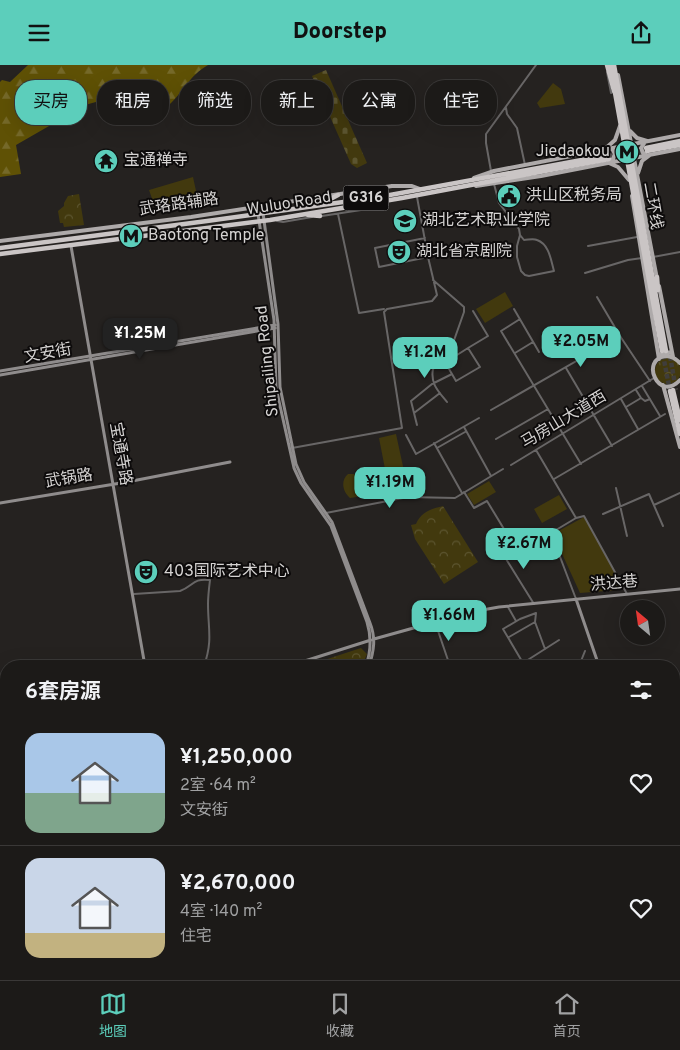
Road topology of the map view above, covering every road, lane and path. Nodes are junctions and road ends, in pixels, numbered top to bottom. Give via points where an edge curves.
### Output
1 (536, 65) edge
2 (610, 65) edge
3 (614, 92) junction
4 (506, 108) junction
5 (620, 126) junction
6 (628, 129) junction
7 (680, 135) edge
8 (647, 141) junction
9 (680, 143) edge
10 (631, 144) junction
11 (624, 146) junction
12 (680, 149) edge
13 (604, 150) junction
14 (647, 151) junction
15 (653, 154) junction
16 (609, 157) junction
17 (634, 158) junction
18 (626, 159) junction
19 (524, 165) junction
20 (491, 172) junction
21 (637, 175) junction
22 (469, 180) junction
23 (629, 180) junction
24 (494, 184) junction
25 (464, 187) junction
26 (420, 189) junction
27 (338, 195) junction
28 (417, 196) junction
29 (389, 201) junction
30 (318, 205) junction
31 (338, 213) junction
32 (260, 214) junction
33 (302, 214) junction
34 (320, 216) junction
35 (270, 219) junction
36 (262, 221) junction
37 (642, 231) junction
38 (520, 235) junction
39 (638, 237) junction
40 (425, 238) junction
41 (0, 241) edge
42 (71, 245) junction
43 (588, 245) dead end
44 (0, 248) edge
45 (680, 252) edge
46 (0, 254) edge
47 (428, 257) junction
48 (653, 257) junction
49 (643, 259) junction
50 (585, 273) dead end
51 (657, 277) joint
52 (433, 280) junction
53 (597, 297) dead end
54 (387, 309) junction
55 (514, 309) dead end
56 (473, 311) dead end
57 (520, 319) junction
58 (276, 326) junction
59 (620, 336) junction
60 (533, 342) junction
61 (468, 348) junction
62 (539, 352) dead end
63 (515, 353) junction
64 (664, 353) junction
65 (457, 355) junction
66 (91, 357) junction
67 (673, 357) junction
68 (679, 361) edge
69 (445, 362) junction
70 (566, 367) junction
71 (0, 371) edge
72 (452, 374) junction
73 (0, 375) edge
74 (653, 379) junction
75 (434, 384) junction
76 (534, 384) junction
77 (642, 386) junction
78 (672, 387) edge
79 (636, 390) junction
80 (440, 393) junction
81 (621, 399) junction
82 (641, 399) junction
83 (650, 399) junction
84 (447, 402) dead end
85 (626, 408) junction
86 (548, 409) junction
87 (680, 409) edge
88 (490, 410) dead end
89 (414, 413) junction
90 (664, 414) dead end
91 (594, 415) junction
92 (660, 417) junction
93 (479, 418) dead end
94 (680, 420) edge
95 (417, 425) dead end
96 (464, 427) junction
97 (638, 430) junction
98 (466, 431) junction
99 (680, 434) edge
100 (406, 435) dead end
101 (563, 435) junction
102 (496, 439) dead end
103 (434, 443) junction
104 (612, 446) junction
105 (680, 447) edge
106 (291, 448) junction
107 (436, 448) junction
108 (536, 450) junction
109 (230, 462) dead end
110 (581, 464) junction
111 (511, 465) dead end
112 (503, 469) dead end
113 (491, 476) junction
114 (554, 479) junction
115 (113, 485) junction
116 (616, 488) dead end
117 (463, 493) junction
118 (680, 493) edge
119 (0, 503) edge
120 (654, 505) junction
121 (621, 506) junction
122 (325, 513) junction
123 (602, 514) dead end
124 (576, 519) junction
125 (663, 527) dead end
126 (628, 536) dead end
127 (680, 589) edge
128 (132, 595) junction
129 (628, 595) junction
130 (576, 599) junction
131 (534, 604) junction
132 (508, 607) junction
133 (516, 621) junction
134 (435, 622) junction
135 (535, 623) junction
136 (508, 638) junction
137 (372, 640) junction
138 (559, 640) dead end
139 (546, 649) junction
140 (585, 651) dead end
141 (144, 660) edge
142 (206, 660) edge
143 (308, 660) edge
144 (368, 660) edge
145 (448, 660) edge
146 (521, 660) edge
147 (528, 660) edge
148 (581, 660) edge
149 (597, 660) edge

1 - 4 street
2 - 3 main road
2 - 3 highway, bridge
2 - 6 main road
2 - 37 highway, 二环线, bridge
3 - 5 main road
4 - 19 street via 506,114 517,129
4 - 20 street via 486,134
5 - 11 main road
5 - 13 main road via 615,140
6 - 8 main road
6 - 10 main road
7 - 8 main road
8 - 10 main road
8 - 14 main road via 641,148 643,153
9 - 14 highway
10 - 11 main road
10 - 17 main road
11 - 16 main road
11 - 18 main road
12 - 15 main road
13 - 16 main road
13 - 19 main road
14 - 15 main road
14 - 17 main road
15 - 21 main road via 641,163
16 - 18 main road
16 - 22 highway, Wuluo Road / G316
16 - 23 main road
16 - 24 main road
16 - 25 highway, Wuluo Road / G316
17 - 18 main road
17 - 21 main road
18 - 23 main road
19 - 20 main road
20 - 22 main road
21 - 48 main road
22 - 26 highway, Wuluo Road / G316
23 - 39 main road
24 - 25 main road
24 - 38 street via 499,203 514,221
25 - 28 highway, Wuluo Road / G316
26 - 27 main road, 武珞路辅路 via 400,185
26 - 30 highway, Wuluo Road / G316
27 - 30 highway
27 - 41 main road, 武珞路辅路
28 - 29 highway, Wuluo Road / G316
28 - 40 street
29 - 31 street via 374,208
29 - 33 highway, Wuluo Road / G316
30 - 32 highway, Wuluo Road / G316
31 - 34 street
31 - 54 street via 359,313
32 - 36 street, Shipailing Road
32 - 44 highway, Wuluo Road / G316
33 - 34 highway
33 - 35 highway, Wuluo Road / G316
34 - 35 street via 283,222
35 - 36 highway, Wuluo Road / G316
36 - 42 highway, Wuluo Road / G316
36 - 58 street, Shipailing Road
37 - 49 highway, 二环线
37 - 64 highway, 二环线
38 - 38 street via 517,257 524,275 529,277 554,271 546,247 537,240 524,240
39 - 43 street
39 - 49 main road
40 - 47 street
40 - 47 street via 375,248 379,267
42 - 46 highway, Wuluo Road / G316
42 - 66 street, 宝通寺路
45 - 48 street
47 - 52 street
48 - 51 main road
49 - 50 street via 628,260
49 - 64 highway, 二环线
51 - 64 highway
52 - 54 street via 437,295 434,300
52 - 65 street via 464,307 452,346
53 - 59 street
54 - 106 street via 384,314 402,428
55 - 57 street
56 - 61 street via 488,337
57 - 60 street
57 - 63 street via 501,331
58 - 66 street, 文安街
58 - 106 street, Shipailing Road via 276,387
59 - 70 street
59 - 74 street
60 - 62 street
60 - 63 street
61 - 65 street
61 - 72 street via 480,367 456,381
63 - 76 street
64 - 67 main road
64 - 67 main road via 666,357
64 - 74 main road via 654,367
65 - 69 street
66 - 71 street, 文安街
66 - 73 street, 文安街
66 - 115 street, 宝通寺路
67 - 68 main road
69 - 72 street
69 - 75 street via 433,369
70 - 76 street
70 - 91 street
72 - 75 street
74 - 77 street, 马房山大道西
74 - 78 main road
75 - 80 street
75 - 89 street via 411,401
76 - 86 street
76 - 88 street
77 - 79 street, 马房山大道西
77 - 83 street
78 - 87 highway
78 - 94 highway
78 - 99 highway
78 - 105 main road via 668,407
79 - 81 street, 马房山大道西
79 - 82 street
80 - 84 street
80 - 89 street
81 - 85 street
81 - 91 street, 马房山大道西
82 - 83 street
82 - 85 street
83 - 92 street
85 - 97 street
86 - 101 street
86 - 102 street
89 - 95 street
90 - 92 street
91 - 101 street, 马房山大道西
91 - 104 street
92 - 97 street
93 - 96 street
96 - 98 street
96 - 103 street
97 - 104 street
98 - 107 street
98 - 113 street
100 - 103 street via 416,454
101 - 108 street, 马房山大道西
101 - 110 street
103 - 107 street
104 - 110 street
106 - 122 street, Shipailing Road via 298,477
107 - 117 street
108 - 111 street, 马房山大道西
108 - 114 street
109 - 115 street, 武锅路
110 - 114 street
112 - 113 street
113 - 117 street
114 - 124 street
115 - 119 street, 武锅路
115 - 128 street, 宝通寺路
116 - 121 street
117 - 122 street via 455,498 408,497
117 - 131 street via 474,508 487,501 510,539 498,546
118 - 120 street
120 - 121 street via 649,494
120 - 125 street
121 - 123 street
121 - 126 street
122 - 137 street, Shipailing Road
124 - 129 street via 586,518
124 - 130 street via 551,533
127 - 129 street, 洪达巷
128 - 141 street, 宝通寺路
128 - 142 street via 180,591 196,580 210,580 210,632
129 - 130 street, 洪达巷
130 - 131 street, 洪达巷
130 - 149 street
131 - 132 street, 洪达巷
132 - 133 street
132 - 134 street, 洪达巷 via 471,612
133 - 135 street via 536,613
133 - 136 street via 503,629
134 - 137 street, 洪达巷
134 - 145 street
135 - 136 street
135 - 139 street
136 - 146 street
137 - 143 street, 洪达巷
137 - 144 street, Shipailing Road
138 - 139 street
139 - 147 street
140 - 148 street

